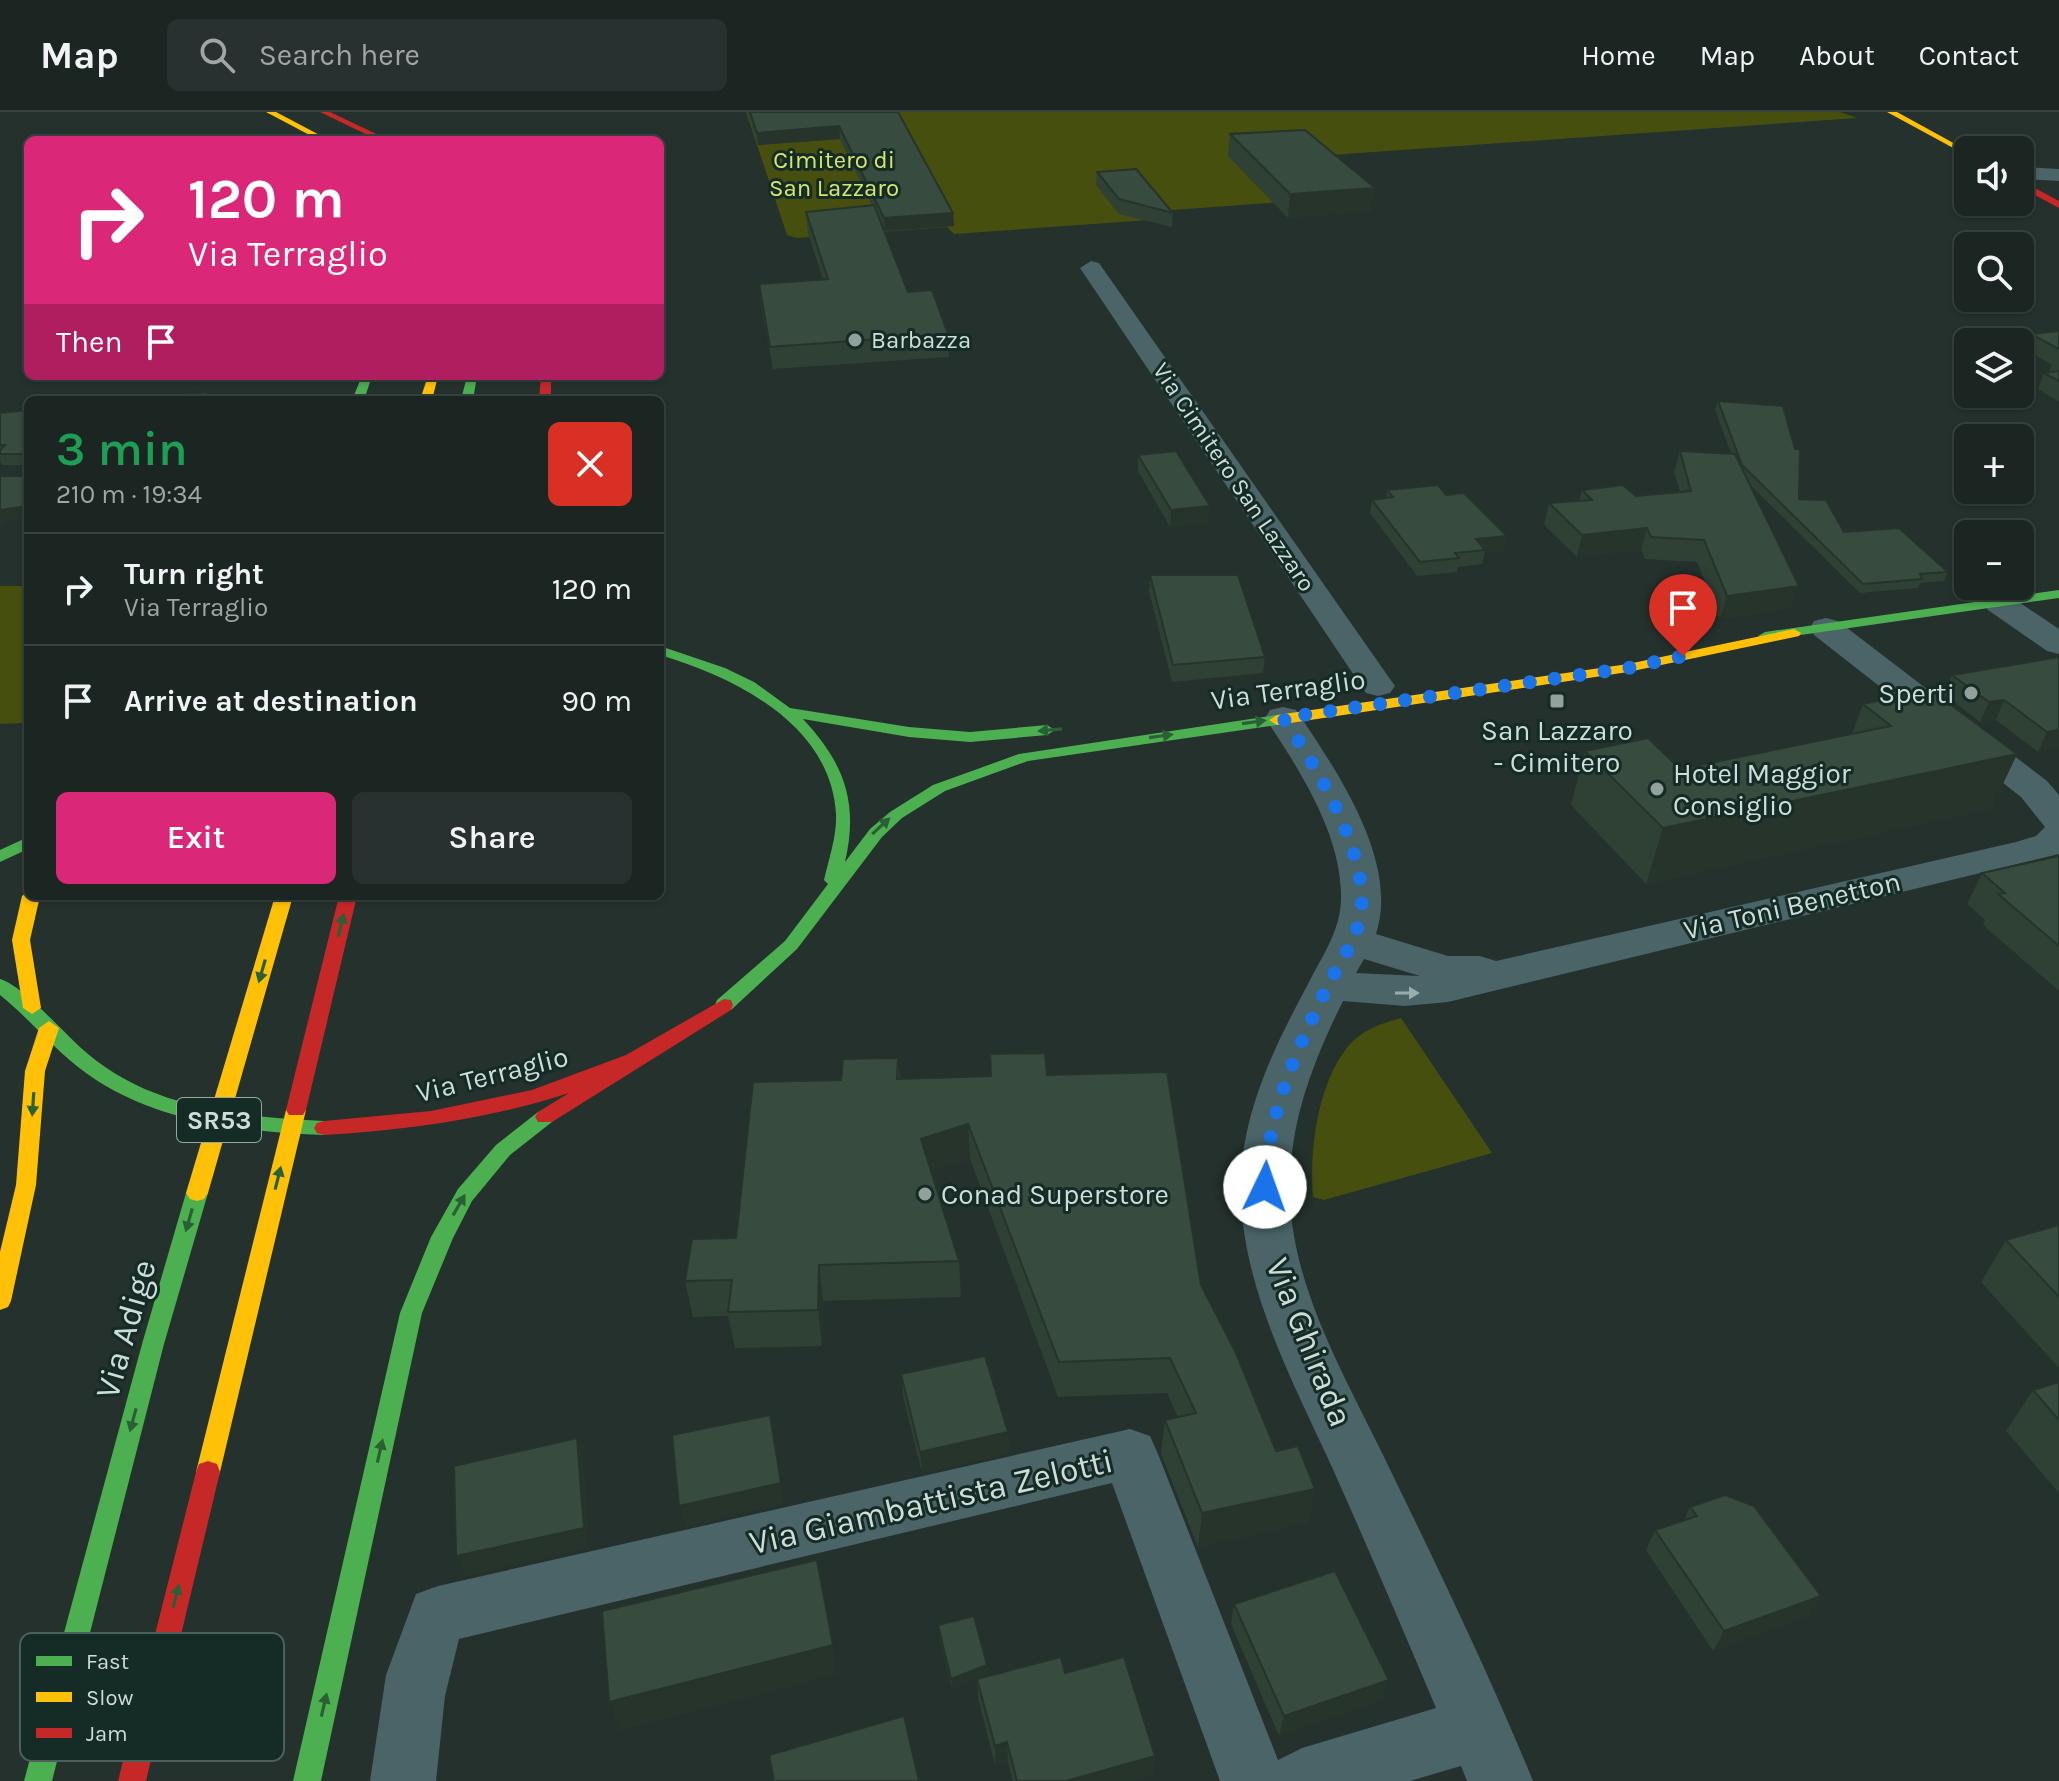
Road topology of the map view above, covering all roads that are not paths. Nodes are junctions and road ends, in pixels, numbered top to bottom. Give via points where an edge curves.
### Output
1 (263, 112) edge
2 (270, 112) edge
3 (307, 112) edge
4 (324, 112) edge
5 (1891, 112) edge
6 (295, 136) edge
7 (317, 136) edge
8 (350, 136) edge
9 (376, 136) edge
10 (1954, 146) edge
11 (2034, 174) edge
12 (2059, 175) edge
13 (2059, 183) edge
14 (2034, 191) edge
15 (2039, 194) junction
16 (2059, 205) edge
17 (1091, 268) dead end
18 (2059, 594) edge
19 (1999, 603) junction
20 (1810, 631) junction
21 (2059, 644) edge
22 (664, 651) edge
23 (1370, 687) joint
24 (1281, 706) junction
25 (791, 712) junction
26 (1060, 729) dead end
27 (2059, 819) edge
28 (2059, 835) edge
29 (24, 844) edge
30 (0, 857) edge
31 (832, 886) junction
32 (30, 900) edge
33 (283, 900) edge
34 (347, 900) edge
35 (1340, 962) junction
36 (0, 985) edge
37 (32, 1008) junction
38 (49, 1028) junction
39 (656, 1049) junction
40 (0, 1301) edge
41 (77, 1633) edge
42 (168, 1633) edge
43 (1489, 1754) edge
44 (43, 1761) edge
45 (137, 1761) edge
46 (38, 1781) edge
47 (132, 1781) edge
48 (307, 1781) edge
49 (403, 1781) edge
50 (1253, 1781) edge
51 (1302, 1781) edge

1 - 6 main road
2 - 7 main road
3 - 8 main road
4 - 9 main road
5 - 10 main road
11 - 12 street
13 - 15 street
14 - 15 main road
15 - 16 main road
17 - 23 street, Via Cimitero San Lazzaro
18 - 19 main road, Via Terraglio
19 - 20 main road, Via Terraglio
19 - 21 street
20 - 23 main road, Via Terraglio
20 - 24 main road, Via Terraglio via 1628,668
20 - 27 street via 2034,789
22 - 25 main road, Via Terraglio via 733,675
31 -> 24 main road, Via Terraglio via 867,839 904,805 970,773 1025,757
24 - 35 street, Via Ghirada via 1357,869 1362,899
26 -> 25 main road, Via Terraglio via 970,737
25 - 31 main road, Via Terraglio via 829,760 843,808
28 - 35 street, Via Toni Benetton via 2026,852 1521,968 1468,986 1418,994
29 - 30 main road
31 - 39 main road, Via Terraglio via 798,941 740,994
32 - 37 main road via 21,940
33 -> 41 main road, Via Adige / SR53 via 153,1344
42 -> 34 main road, SR53
35 - 43 street, Via Ghirada via 1293,1059 1269,1136 1265,1187 1272,1249 1318,1373
36 - 37 main road, Via Terraglio
37 - 38 main road, Via Terraglio
38 - 39 main road, Via Terraglio via 67,1048 124,1088 223,1120 346,1129 465,1115 576,1085
38 -> 40 main road via 35,1071 26,1185
48 -> 39 main road via 411,1313 434,1253 487,1166 536,1126
43 - 51 street
44 -> 46 main road, Via Adige / SR53
47 -> 45 main road, SR53
49 - 50 street, Via Giambattista Zelotti via 414,1687 424,1643 438,1615 1130,1454

